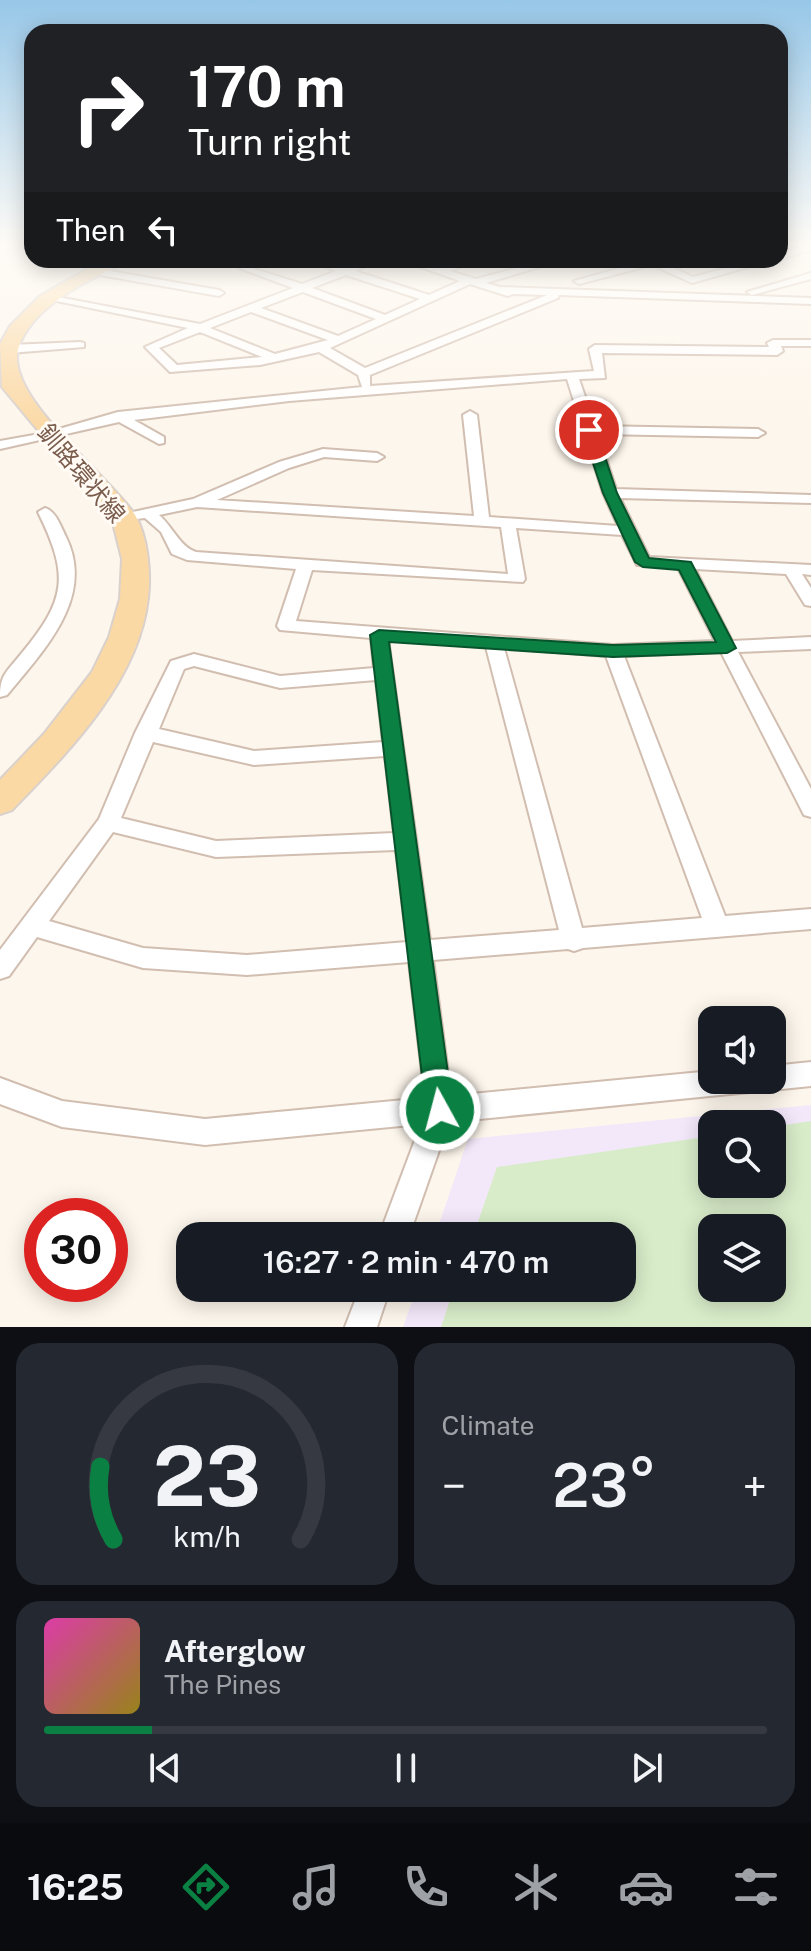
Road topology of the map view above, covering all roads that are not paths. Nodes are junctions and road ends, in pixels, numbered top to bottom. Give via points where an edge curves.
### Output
1 (40, 305) edge
2 (83, 305) edge
3 (259, 305) edge
4 (348, 305) edge
5 (417, 305) edge
6 (530, 305) edge
7 (251, 308) junction
8 (387, 319) junction
9 (198, 327) junction
10 (340, 341) junction
11 (811, 343) edge
12 (80, 345) dead end
13 (321, 348) junction
14 (10, 349) junction
15 (275, 358) junction
16 (364, 373) junction
17 (572, 375) junction
18 (366, 391) junction
19 (470, 415) dead end
20 (118, 416) junction
21 (589, 430) junction
22 (758, 433) dead end
23 (52, 434) junction
24 (159, 440) dead end
25 (0, 445) edge
26 (377, 457) dead end
27 (610, 493) junction
28 (811, 499) edge
29 (197, 503) junction
30 (45, 512) dead end
31 (149, 514) junction
32 (124, 518) junction
33 (482, 522) junction
34 (508, 524) junction
35 (628, 531) junction
36 (306, 564) junction
37 (685, 566) junction
38 (791, 569) junction
39 (811, 570) edge
40 (811, 601) edge
41 (379, 635) junction
42 (494, 643) junction
43 (811, 643) edge
44 (727, 648) junction
45 (613, 651) junction
46 (384, 673) junction
47 (0, 691) edge
48 (145, 733) junction
49 (394, 748) junction
50 (0, 801) edge
51 (811, 809) edge
52 (108, 823) junction
53 (404, 841) junction
54 (811, 919) edge
55 (33, 926) junction
56 (717, 927) junction
57 (574, 941) junction
58 (420, 950) junction
59 (0, 969) edge
60 (811, 1074) edge
61 (786, 1077) edge
62 (698, 1085) edge
63 (0, 1091) edge
64 (440, 1110) junction
65 (399, 1222) edge
66 (370, 1302) edge
67 (361, 1327) edge

1 - 14 main road
2 - 9 street
3 - 7 street
4 - 8 street
5 - 8 street
6 - 16 street
7 - 9 street
7 - 10 street
8 - 10 street
9 - 15 street
9 - 15 street via 151,347 174,369
10 - 13 street
11 - 17 street via 773,343 777,351 595,349 601,375
12 - 14 street
13 - 15 street
13 - 16 street
14 - 23 main road, 釧路環状線 via 5,363 8,379
16 - 18 street
17 - 18 street
17 - 21 street
18 - 20 street
19 - 33 street
20 - 23 street
20 - 24 street
21 - 22 street
21 - 27 street
23 - 25 street
23 - 32 main road, 釧路環状線
26 - 29 street via 323,453
27 - 28 street
27 - 35 street
29 - 31 street
29 - 33 street
30 - 47 street via 65,555 64,600 53,624
31 - 32 street
31 - 36 street via 167,530 178,551 193,557
32 - 50 main road, 釧路環状線 via 132,537 136,582 125,637 83,708
33 - 34 street
34 - 35 street
34 - 36 street via 517,579
35 - 37 street via 643,562
36 - 41 street via 286,626
37 - 38 street
37 - 44 street
38 - 39 street
38 - 40 street
41 - 42 street
41 - 46 street
42 - 45 street
42 - 57 street
43 - 44 street
44 - 45 street
44 - 51 street
45 - 56 street
46 - 48 street via 280,682 194,660 177,665
46 - 49 street
48 - 49 street via 254,758
48 - 52 street
49 - 53 street
52 - 53 street via 216,849
52 - 55 street
53 - 58 street
54 - 56 street
55 - 58 street via 143,958 247,965
55 - 59 street
56 - 57 street
57 - 58 street
58 - 64 street
60 - 61 street
62 - 64 street
63 - 64 street via 62,1114 205,1132
64 - 65 street
66 - 67 street

